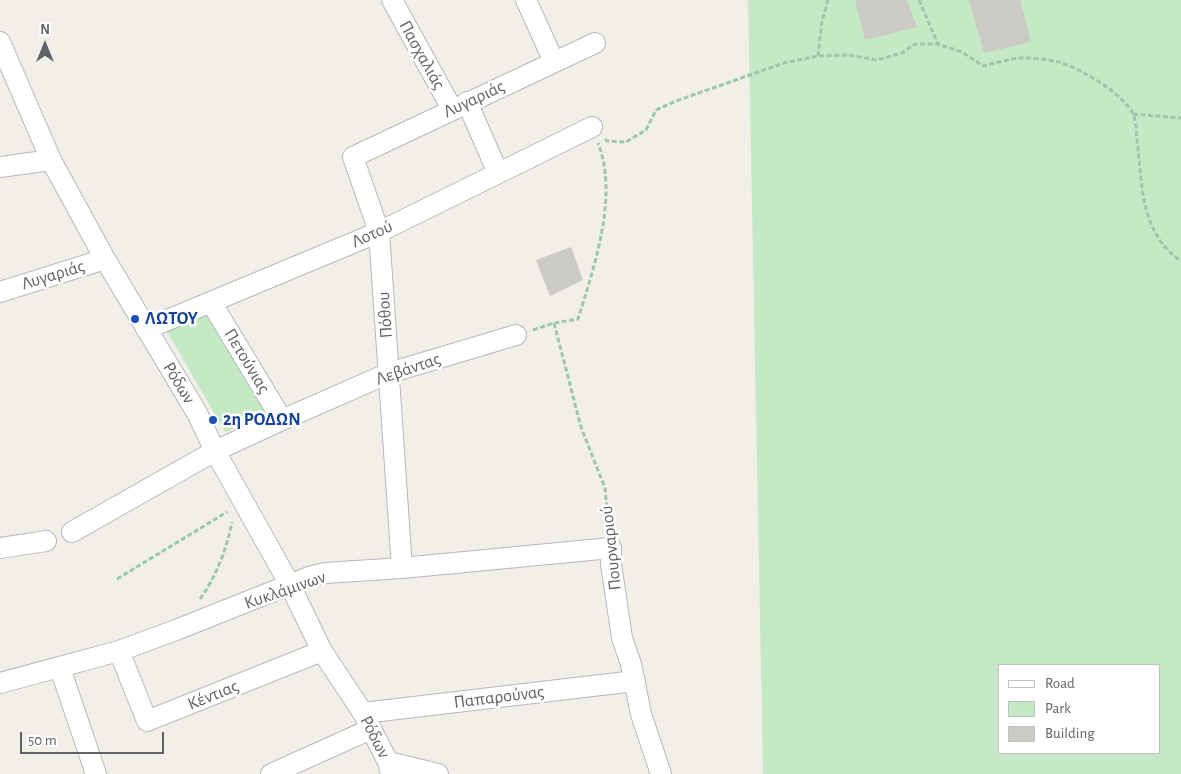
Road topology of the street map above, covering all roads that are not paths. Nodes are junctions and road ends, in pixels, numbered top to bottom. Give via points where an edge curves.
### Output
1 (392, 0) edge
2 (526, 0) edge
3 (0, 42) edge
4 (595, 43) dead end
5 (554, 62) junction
6 (460, 106) junction
7 (592, 126) road end
8 (353, 157) joint
9 (51, 160) junction
10 (0, 167) edge
11 (498, 173) junction
12 (379, 232) junction
13 (105, 259) junction
14 (0, 292) edge
15 (211, 302) junction
16 (146, 329) junction
17 (516, 335) road end
18 (389, 374) junction
19 (282, 420) junction
20 (215, 451) junction
21 (72, 532) dead end
22 (46, 541) dead end
23 (0, 548) edge
24 (611, 548) joint
25 (402, 568) junction
26 (290, 585) junction
27 (119, 651) junction
28 (322, 651) junction
29 (60, 668) junction
30 (634, 681) junction
31 (0, 683) edge
32 (367, 721) junction
33 (390, 768) edge
34 (96, 774) edge
35 (271, 774) edge
36 (438, 774) edge
37 (661, 774) edge

1 - 6 street, Πασχαλιάς
2 - 5 street
3 - 9 street, Ρόδων
4 - 5 street, Λυγαριάς
5 - 6 street, Λυγαριάς
6 - 8 street, Λυγαριάς
6 - 11 street, Πασχαλιάς
7 - 11 street, Λοτού
8 - 12 street, Πόθου
9 - 10 street
9 - 13 street, Ρόδων
11 - 12 street, Λοτού
12 - 15 street, Λοτού
12 - 18 street, Πόθου
13 - 14 street, Λυγαριάς
13 - 16 street, Ρόδων
15 - 16 street, Λοτού
15 - 19 street, Πετούνιας
16 - 20 street, Ρόδων via 197,413
17 - 18 street, Λεβάντας
18 - 19 street, Λεβάντας
18 - 25 street, Πόθου
19 - 20 street, Λεβάντας
20 - 21 street, Λεβάντας
20 - 26 street, Ρόδων via 240,504
22 - 23 street
24 - 25 street, Κυκλάμινων
24 - 30 street, Πουρναριού via 622,638
25 - 26 street, Κυκλάμινων via 325,573
26 - 27 street, Κυκλάμινων
26 - 28 street, Ρόδων
27 - 28 street, Κέντιας via 147,721
27 - 29 street, Κυκλάμινων
28 - 32 street, Ρόδων
29 - 31 street, Κυκλάμινων
29 - 34 street
30 - 32 street, Παπαρούνας
30 - 37 street, Πουρναριού
32 - 33 street, Ρόδων
32 - 35 street, Παπαρούνας
33 - 36 street

